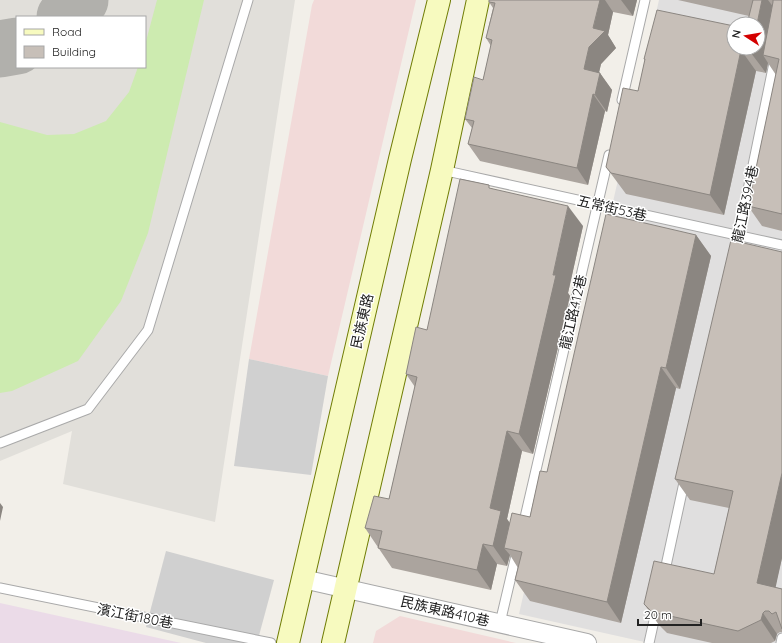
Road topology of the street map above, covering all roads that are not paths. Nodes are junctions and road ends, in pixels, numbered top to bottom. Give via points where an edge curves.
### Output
1 (248, 0) edge
2 (439, 0) edge
3 (478, 0) edge
4 (645, 0) edge
5 (776, 53) edge
6 (621, 106) edge
7 (612, 144) edge
8 (442, 170) junction
9 (598, 205) junction
10 (739, 236) junction
11 (782, 245) edge
12 (734, 259) edge
13 (0, 443) edge
14 (688, 466) edge
15 (303, 579) junction
16 (663, 582) edge
17 (0, 588) edge
18 (346, 588) junction
19 (659, 597) edge
20 (500, 623) junction
21 (782, 638) edge
22 (271, 643) edge
23 (288, 643) edge
24 (333, 643) edge
25 (587, 643) edge
26 (649, 643) edge
27 (781, 643) edge

1 - 13 lane via 148,330 88,409
2 - 15 street, 民族東路
3 - 8 street
4 - 6 lane
5 - 10 lane, 龍江路394巷
7 - 9 lane, 龍江路412巷
8 - 9 lane, 五常街53巷
8 - 18 street
9 - 10 lane, 五常街53巷
9 - 20 lane, 龍江路412巷
10 - 11 lane, 五常街53巷
10 - 12 lane, 龍江路394巷
14 - 16 lane
15 - 18 street, 民族東路410巷
15 - 23 street, 民族東路
17 - 22 lane, 濱江街180巷
18 - 20 street, 民族東路410巷
18 - 24 street
19 - 26 lane
20 - 25 street, 民族東路410巷
21 - 27 lane

